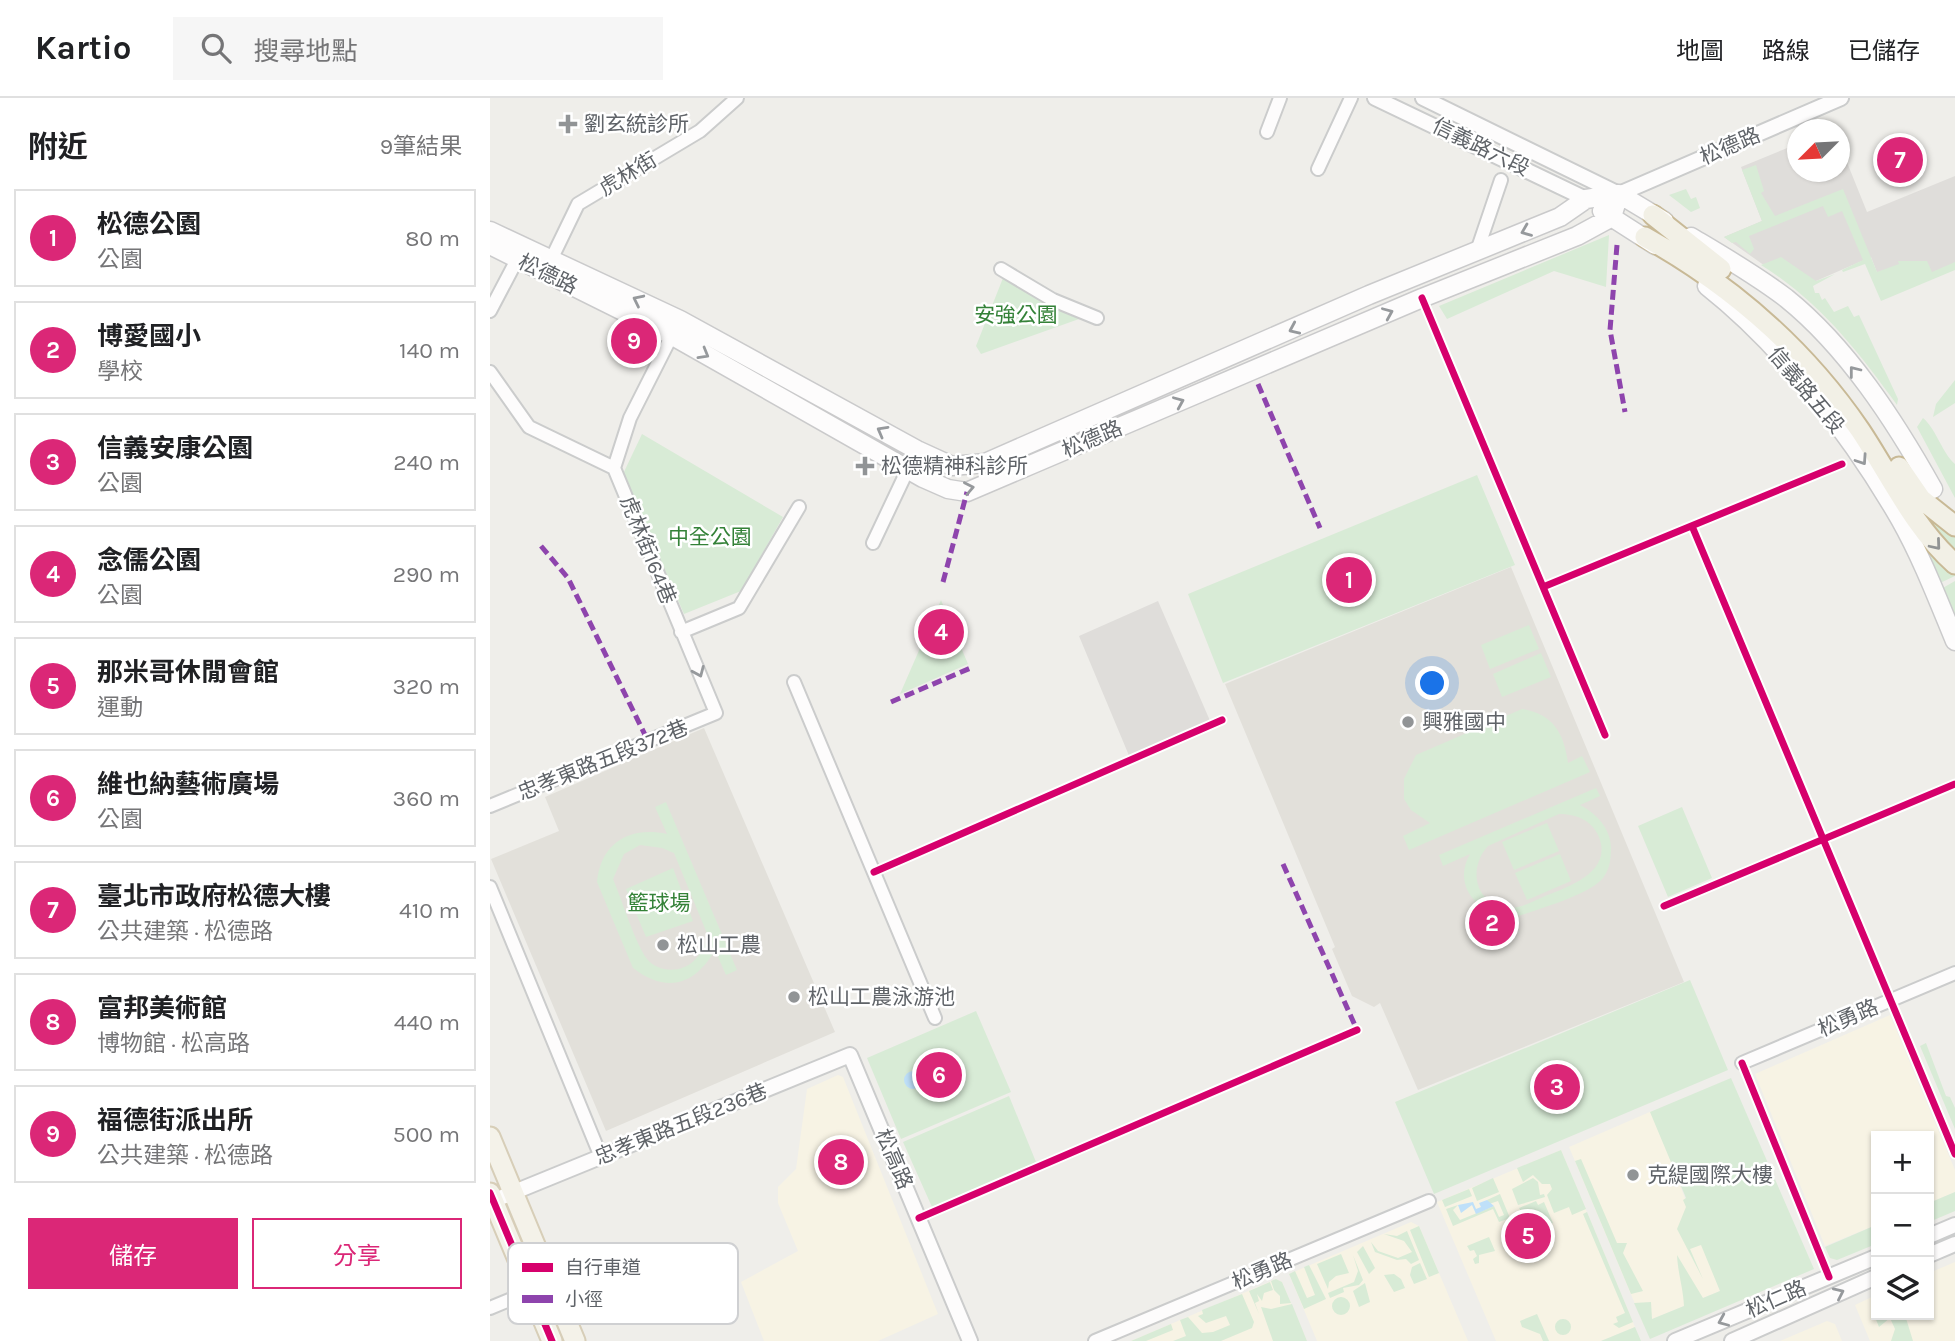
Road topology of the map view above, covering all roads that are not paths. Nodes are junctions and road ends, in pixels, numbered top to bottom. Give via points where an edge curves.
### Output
1 (737, 98) edge
2 (1280, 98) edge
3 (1351, 98) edge
4 (1375, 98) edge
5 (1423, 98) edge
6 (1841, 98) edge
7 (1267, 132) dead end
8 (1318, 169) dead end
9 (1501, 180) dead end
10 (1619, 194) junction
11 (1586, 199) junction
12 (1653, 215) junction
13 (1612, 217) junction
14 (490, 231) edge
15 (1645, 237) junction
16 (490, 246) edge
17 (1477, 251) junction
18 (520, 253) junction
19 (548, 265) junction
20 (1001, 269) dead end
21 (490, 311) edge
22 (1097, 317) dead end
23 (676, 328) junction
24 (490, 372) edge
25 (917, 450) junction
26 (614, 468) junction
27 (908, 469) junction
28 (1933, 489) dead end
29 (799, 507) dead end
30 (1955, 526) edge
31 (873, 543) dead end
32 (1955, 564) edge
33 (681, 632) junction
34 (1955, 641) edge
35 (794, 682) dead end
36 (716, 713) joint
37 (490, 806) edge
38 (490, 887) edge
39 (1955, 973) edge
40 (935, 1018) dead end
41 (850, 1055) joint
42 (1742, 1063) dead end
43 (490, 1137) edge
44 (601, 1157) junction
45 (513, 1193) junction
46 (491, 1199) edge
47 (1429, 1201) dead end
48 (1955, 1225) edge
49 (1934, 1234) edge
50 (510, 1243) edge
51 (534, 1243) edge
52 (1955, 1244) edge
53 (1934, 1253) edge
54 (1871, 1259) edge
55 (1871, 1279) edge
56 (508, 1301) edge
57 (490, 1308) edge
58 (545, 1324) edge
59 (568, 1324) edge
60 (552, 1341) edge
61 (575, 1341) edge
62 (970, 1341) edge
63 (1095, 1341) edge
64 (1675, 1341) edge
65 (1732, 1341) edge

1 - 19 street, 虎林街 via 700,131 578,204
2 - 7 street
3 - 8 street
4 - 11 street, 信義路六段
5 - 10 street, 信義路六段
6 - 10 street, 松德路
9 - 17 street
10 - 11 main road, 松德路
10 - 12 main road
10 - 13 main road
11 - 13 main road, 信義路五段
11 -> 17 main road, 松德路 via 1560,217
28 -> 12 main road via 1890,418 1819,328 1747,270
12 - 30 highway via 1796,332 1866,417 1921,499
13 - 15 main road, 信義路五段
27 -> 13 main road, 松德路 via 948,489 967,492 1577,236
14 - 18 main road, 松德路
15 -> 32 highway via 1697,266 1786,341 1845,408 1930,538
15 -> 34 main road, 信義路五段 via 1722,298 1833,416 1901,521
16 - 18 main road, 松德路
17 -> 25 main road, 松德路 via 985,463 952,466
18 - 19 main road, 松德路
18 - 21 street
19 - 23 main road, 松德路
20 - 22 street via 1053,300
25 -> 23 main road, 松德路
23 - 26 street via 630,418
23 -> 27 main road, 松德路
24 - 26 street via 529,427
25 - 27 street
26 - 33 street, 虎林街164巷
27 - 31 street
29 - 33 street via 739,608
33 -> 36 street, 虎林街164巷
35 - 40 street
36 - 37 street, 忠孝東路五段372巷
38 - 44 street
39 - 42 street, 松勇路
41 - 44 street, 忠孝東路五段236巷
41 - 62 street, 松高路
43 - 45 main road
44 - 45 street, 忠孝東路五段236巷
45 - 46 street, 忠孝東路五段236巷
45 - 51 main road
46 - 50 main road
47 - 63 street, 松勇路
48 - 49 street
52 - 53 street
54 -> 64 street, 松仁路
65 -> 55 street, 松仁路
56 - 57 street
58 - 60 main road
59 - 61 main road

